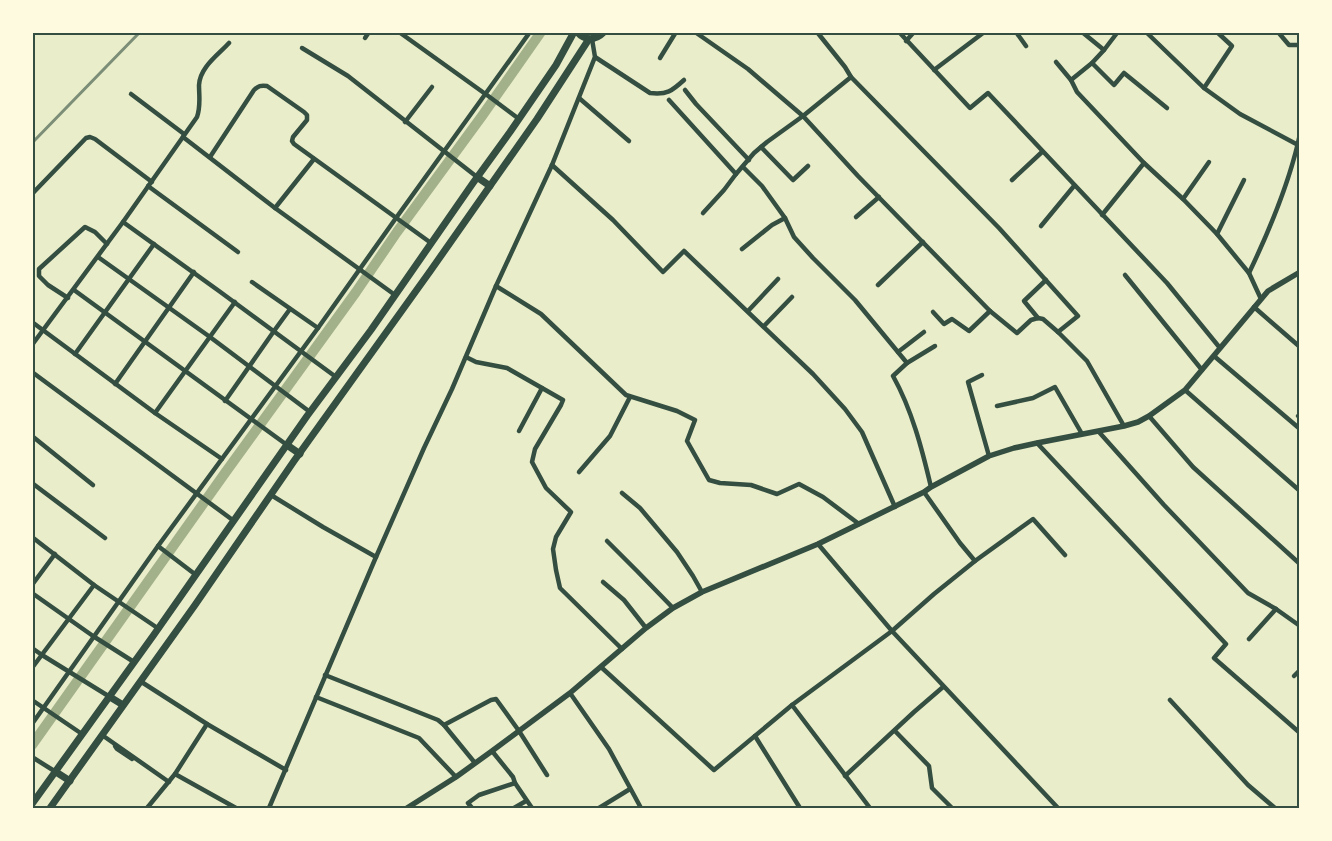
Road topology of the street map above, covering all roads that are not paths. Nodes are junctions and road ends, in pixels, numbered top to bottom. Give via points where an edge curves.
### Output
1 (369, 32) edge
2 (399, 32) edge
3 (530, 32) edge
4 (575, 32) edge
5 (604, 32) edge
6 (676, 32) edge
7 (695, 32) edge
8 (817, 32) edge
9 (898, 32) edge
10 (914, 32) edge
11 (1016, 32) edge
12 (1082, 32) edge
13 (1146, 32) edge
14 (1217, 32) edge
15 (1278, 32) edge
16 (983, 33) edge
17 (1117, 33) edge
18 (365, 38) dead end
19 (591, 39) junction
20 (906, 41) junction
21 (230, 43) dead end
22 (1300, 45) edge
23 (1026, 46) dead end
24 (302, 48) dead end
25 (1104, 50) junction
26 (595, 57) junction
27 (660, 58) dead end
28 (1056, 62) dead end
29 (1092, 63) junction
30 (934, 70) junction
31 (851, 77) junction
32 (684, 80) dead end
33 (1071, 80) junction
34 (432, 87) dead end
35 (1204, 88) junction
36 (685, 90) dead end
37 (131, 94) dead end
38 (485, 94) junction
39 (579, 98) junction
40 (669, 100) dead end
41 (1167, 108) dead end
42 (803, 116) junction
43 (519, 119) junction
44 (406, 122) junction
45 (1300, 134) edge
46 (183, 136) junction
47 (629, 141) dead end
48 (1298, 146) edge
49 (761, 147) junction
50 (1042, 152) junction
51 (446, 153) junction
52 (210, 157) junction
53 (314, 159) junction
54 (749, 160) junction
55 (1209, 162) dead end
56 (1144, 163) junction
57 (552, 165) junction
58 (808, 166) dead end
59 (743, 167) junction
60 (736, 174) junction
61 (477, 177) junction
62 (1012, 180) dead end
63 (1244, 180) dead end
64 (150, 184) junction
65 (490, 186) junction
66 (1074, 186) junction
67 (32, 194) edge
68 (879, 197) junction
69 (1183, 200) junction
70 (275, 208) junction
71 (703, 213) dead end
72 (1102, 214) junction
73 (856, 217) dead end
74 (785, 218) junction
75 (398, 220) junction
76 (123, 222) junction
77 (1041, 226) dead end
78 (1217, 234) junction
79 (923, 242) junction
80 (431, 243) junction
81 (107, 244) junction
82 (154, 244) junction
83 (742, 249) dead end
84 (238, 252) dead end
85 (98, 257) junction
86 (362, 271) junction
87 (194, 272) junction
88 (1300, 272) edge
89 (1249, 273) junction
90 (1125, 275) dead end
91 (129, 279) junction
92 (778, 279) dead end
93 (1046, 280) junction
94 (252, 282) dead end
95 (878, 285) dead end
96 (496, 286) junction
97 (74, 290) junction
98 (395, 295) junction
99 (792, 297) dead end
100 (68, 298) junction
101 (1261, 299) junction
102 (235, 302) junction
103 (169, 307) junction
104 (1254, 308) junction
105 (290, 309) junction
106 (748, 311) junction
107 (990, 311) junction
108 (933, 312) dead end
109 (104, 313) junction
110 (1038, 318) junction
111 (32, 322) edge
112 (764, 326) junction
113 (318, 328) junction
114 (43, 331) junction
115 (274, 331) junction
116 (924, 332) dead end
117 (1058, 332) junction
118 (210, 337) junction
119 (144, 343) junction
120 (32, 345) edge
121 (935, 346) dead end
122 (1300, 347) edge
123 (1220, 348) junction
124 (898, 352) junction
125 (304, 353) junction
126 (75, 354) junction
127 (1214, 356) junction
128 (466, 357) junction
129 (907, 363) junction
130 (249, 366) junction
131 (1202, 370) junction
132 (32, 372) edge
133 (185, 372) junction
134 (982, 375) dead end
135 (336, 377) junction
136 (115, 384) junction
137 (278, 387) junction
138 (542, 388) junction
139 (1185, 390) junction
140 (630, 397) junction
141 (226, 401) junction
142 (998, 406) dead end
143 (310, 412) junction
144 (155, 413) junction
145 (1148, 416) junction
146 (251, 418) junction
147 (1124, 426) junction
148 (1300, 429) edge
149 (519, 431) dead end
150 (1099, 432) junction
151 (1082, 434) junction
152 (32, 436) edge
153 (1037, 443) junction
154 (287, 445) junction
155 (300, 454) junction
156 (989, 456) junction
157 (222, 458) junction
158 (579, 472) dead end
159 (32, 483) edge
160 (93, 485) dead end
161 (931, 487) junction
162 (1300, 491) edge
163 (924, 492) junction
164 (196, 493) junction
165 (622, 493) dead end
166 (271, 495) junction
167 (895, 506) junction
168 (234, 521) junction
169 (858, 524) junction
170 (32, 537) edge
171 (105, 538) dead end
172 (606, 541) dead end
173 (818, 544) junction
174 (158, 546) junction
175 (54, 554) junction
176 (1065, 555) dead end
177 (376, 557) junction
178 (975, 561) junction
179 (1300, 564) edge
180 (196, 575) junction
181 (603, 582) dead end
182 (32, 585) edge
183 (94, 585) junction
184 (702, 592) junction
185 (32, 594) edge
186 (118, 602) junction
187 (673, 608) junction
188 (1276, 609) junction
189 (69, 619) junction
190 (1300, 626) edge
191 (646, 628) junction
192 (159, 629) junction
193 (892, 631) junction
194 (93, 636) junction
195 (1249, 639) dead end
196 (32, 648) edge
197 (622, 649) junction
198 (42, 655) junction
199 (134, 662) junction
200 (32, 668) edge
201 (601, 668) junction
202 (1300, 670) edge
203 (69, 672) junction
204 (325, 676) junction
205 (1294, 676) dead end
206 (140, 681) junction
207 (943, 687) junction
208 (570, 693) junction
209 (110, 697) junction
210 (316, 697) junction
211 (32, 700) edge
212 (1170, 700) dead end
213 (123, 705) junction
214 (792, 705) junction
215 (44, 708) junction
216 (32, 724) edge
217 (207, 724) junction
218 (444, 725) junction
219 (895, 730) junction
220 (519, 731) junction
221 (1300, 733) edge
222 (82, 734) junction
223 (102, 735) junction
224 (755, 736) junction
225 (492, 751) junction
226 (32, 757) edge
227 (475, 763) junction
228 (286, 770) junction
229 (56, 772) junction
230 (175, 774) junction
231 (547, 775) dead end
232 (456, 776) junction
233 (845, 776) junction
234 (70, 781) junction
235 (168, 783) junction
236 (515, 783) junction
237 (630, 789) junction
238 (526, 800) junction
239 (32, 804) edge
240 (50, 808) edge
241 (147, 808) edge
242 (236, 808) edge
243 (269, 808) edge
244 (407, 808) edge
245 (472, 808) edge
246 (514, 808) edge
247 (532, 808) edge
248 (600, 808) edge
249 (641, 808) edge
250 (800, 808) edge
251 (870, 808) edge
252 (952, 808) edge
253 (1058, 808) edge
254 (1276, 808) edge

1 - 18 street
2 - 38 street
3 - 38 street
4 - 19 highway via 582,38
4 - 43 highway
5 - 19 highway
6 - 27 street
7 - 42 street via 748,69
8 - 31 street
9 - 20 street
10 - 20 street
11 - 23 street
12 - 25 street
13 - 35 street
14 - 35 street via 1232,46
15 - 22 street via 1289,45
16 - 30 street
17 - 25 street
19 - 26 street
19 - 65 highway
20 - 30 street
21 - 46 street via 201,74 199,111
24 - 44 street via 348,76
25 - 29 street
26 - 32 street via 650,94 672,91
26 - 39 street
28 - 33 street
29 - 33 street
29 - 41 street via 1114,85 1124,72
30 - 50 street via 970,108 988,93
31 - 42 street
31 - 93 street
33 - 56 street via 1077,92
34 - 44 street
35 - 48 street via 1240,114
36 - 54 street
37 - 46 street
38 - 43 street
38 - 51 street
39 - 47 street
39 - 57 street
40 - 60 street
42 - 49 street
42 - 68 street
43 - 61 highway
44 - 51 street
45 - 48 street
46 - 52 street
46 - 64 street
48 - 89 street via 1281,198
49 - 54 street
49 - 58 street via 793,180
50 - 62 street
50 - 66 street
51 - 61 street
51 - 75 street
52 - 53 street via 254,90 262,85 307,115 292,141
52 - 70 street
53 - 70 street
53 - 75 street
54 - 59 street
55 - 69 street
56 - 69 street
56 - 72 street
57 - 96 street
57 - 106 street via 613,220 663,272 684,251
59 - 60 street
59 - 74 street via 762,186
60 - 71 street
61 - 65 highway
61 - 80 highway
63 - 78 street
64 - 67 street via 90,137
64 - 76 street
64 - 84 street
65 - 155 highway
66 - 72 street
66 - 77 street
68 - 73 street
68 - 79 street
69 - 78 street
70 - 86 street
72 - 123 street via 1167,283
74 - 83 street
74 - 124 street via 794,237 855,300
75 - 80 street
75 - 86 street
76 - 81 street
76 - 82 street
78 - 89 street
79 - 95 street
79 - 107 street
80 - 98 highway
81 - 85 street
81 - 100 street via 85,227 38,268 38,276
82 - 87 street
82 - 91 street
85 - 91 street
85 - 97 street
86 - 98 street
86 - 113 street
87 - 102 street
87 - 103 street
88 - 101 street
89 - 101 street
90 - 131 street
91 - 103 street
91 - 109 street
92 - 106 street
93 - 110 street via 1024,300
93 - 117 street via 1078,316
94 - 105 street
96 - 128 street
96 - 140 street via 541,314
97 - 100 street
97 - 109 street
98 - 135 highway
99 - 112 street
100 - 114 street
101 - 104 street
102 - 115 street
102 - 118 street
103 - 118 street
103 - 119 street
104 - 122 street
104 - 123 street
105 - 113 street
105 - 115 street
106 - 112 street
107 - 108 street via 969,331 952,319 944,324
107 - 110 street via 1017,333
109 - 119 street
109 - 126 street
110 - 117 street
111 - 114 street
112 - 167 street via 846,409 862,432
113 - 125 street
114 - 120 street
114 - 126 street
115 - 125 street
115 - 130 street
116 - 124 street
117 - 147 street via 1087,361
118 - 130 street
118 - 133 street
119 - 133 street
119 - 136 street
121 - 129 street
123 - 127 street
124 - 129 street
125 - 135 street
125 - 137 street
126 - 136 street
127 - 131 street
127 - 148 street
128 - 138 street via 506,368
128 - 177 street
129 - 161 street via 893,376 903,394
130 - 137 street
130 - 141 street
131 - 139 street
132 - 164 street
133 - 141 street
133 - 144 street
134 - 156 street via 968,382
135 - 143 highway
136 - 144 street
137 - 143 street
137 - 146 street
138 - 149 street
138 - 197 street via 563,400 535,449 532,462 546,488 571,512 556,537 553,549 560,588
139 - 145 street
139 - 162 street
140 - 158 street via 610,436
140 - 169 street via 677,411 694,420 687,441 709,480 752,485 778,494 799,484 823,497
141 - 146 street
142 - 151 street via 1033,398 1055,387
143 - 154 highway
144 - 157 street
145 - 147 street
145 - 179 street via 1193,467
146 - 154 street
146 - 157 street
147 - 150 street
150 - 151 street
150 - 188 street via 1248,593
151 - 153 street
152 - 160 street
153 - 156 street
153 - 221 street via 1226,644 1214,658
154 - 155 highway
154 - 168 highway
155 - 166 highway
156 - 161 street
157 - 164 street
159 - 171 street
161 - 163 street
163 - 167 street
163 - 178 street
164 - 168 street
164 - 174 street
165 - 184 street via 640,508 677,552
166 - 177 street
166 - 206 highway
167 - 169 street
168 - 180 highway
169 - 173 street
170 - 175 street
172 - 187 street
173 - 184 street
173 - 193 street
174 - 180 street
174 - 186 street
175 - 182 street
175 - 183 street
176 - 178 street via 1033,519
177 - 204 street
178 - 193 street
180 - 192 highway
181 - 191 street via 624,600
183 - 186 street
183 - 189 street
184 - 187 street
185 - 189 street
186 - 192 street
186 - 194 street
187 - 191 street
188 - 190 street
188 - 195 street
189 - 194 street
189 - 198 street
191 - 197 street
192 - 199 highway
193 - 207 street
193 - 214 street
194 - 199 street
194 - 203 street
196 - 198 street
197 - 201 street
198 - 200 street
198 - 203 street
199 - 209 highway
201 - 208 street
201 - 224 street via 714,770
202 - 205 street
203 - 209 street
203 - 215 street
204 - 210 street
204 - 218 street
206 - 213 highway
206 - 217 street
207 - 219 street
207 - 253 street
208 - 220 street
208 - 237 street via 609,749
209 - 213 highway
209 - 222 highway
210 - 228 street
210 - 232 street via 420,738
211 - 215 street
212 - 254 street via 1248,785
213 - 223 highway
214 - 224 street
214 - 233 street
215 - 216 street
215 - 222 street
217 - 228 street
217 - 230 street
218 - 220 street via 496,699
218 - 227 street
219 - 233 street
219 - 252 street via 929,766 932,788
220 - 225 street
220 - 231 street
222 - 229 highway
223 - 234 highway
223 - 235 street
224 - 250 street
225 - 227 street
225 - 236 street
226 - 229 street
227 - 232 street
228 - 243 street
229 - 234 highway
229 - 239 highway
230 - 235 street
230 - 242 street
232 - 244 street
233 - 251 street
234 - 240 highway
235 - 241 street
236 - 238 street
236 - 245 street via 479,795 468,803
237 - 248 street
237 - 249 street
238 - 246 street
238 - 247 street

